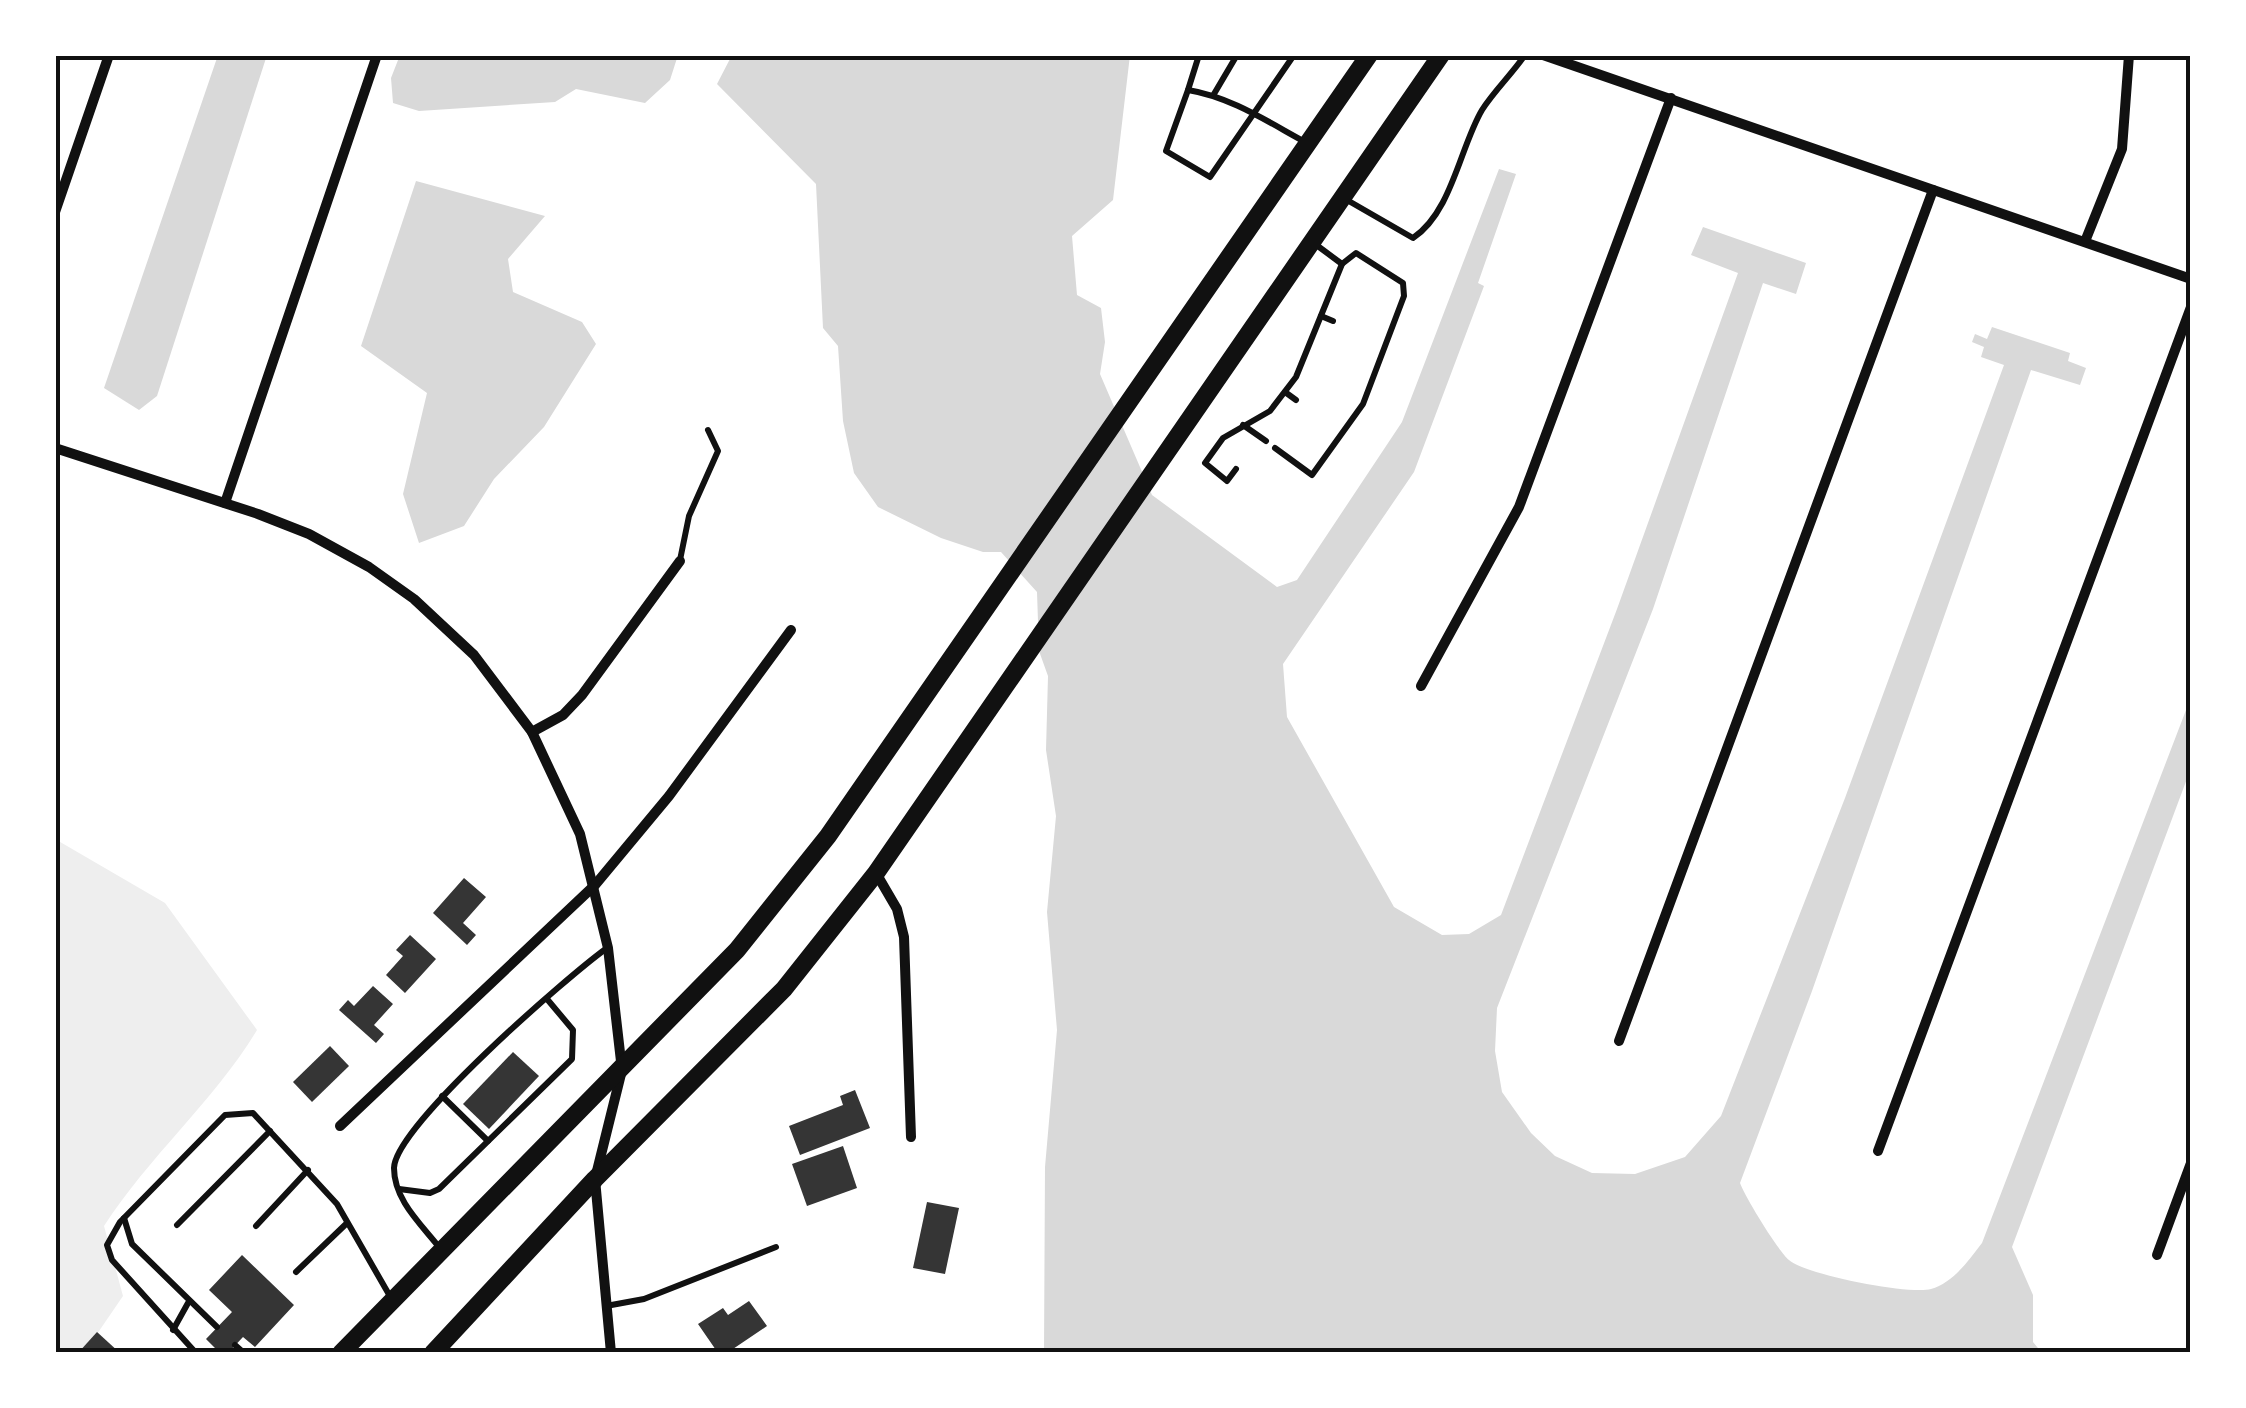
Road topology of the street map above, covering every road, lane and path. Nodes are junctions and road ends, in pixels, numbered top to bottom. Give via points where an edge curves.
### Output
1 (108, 55) edge
2 (377, 55) edge
3 (1199, 55) edge
4 (1236, 55) edge
5 (1294, 55) edge
6 (1369, 55) edge
7 (1441, 55) edge
8 (1525, 55) edge
9 (1543, 55) edge
10 (2129, 55) edge
11 (1188, 90) junction
12 (1214, 94) junction
13 (1671, 98) junction
14 (1255, 115) junction
15 (1308, 143) junction
16 (1932, 190) junction
17 (1343, 198) junction
18 (55, 212) edge
19 (2086, 239) junction
20 (1312, 241) junction
21 (1342, 264) junction
22 (2191, 279) edge
23 (2191, 307) edge
24 (1321, 316) junction
25 (1333, 321) dead end
26 (1284, 392) junction
27 (1296, 400) dead end
28 (1243, 425) junction
29 (1335, 428) dead end
30 (708, 430) dead end
31 (1342, 433) junction
32 (1253, 446) dead end
33 (55, 448) edge
34 (1275, 448) dead end
35 (1236, 469) dead end
36 (225, 503) junction
37 (680, 561) joint
38 (791, 630) dead end
39 (1421, 686) dead end
40 (532, 732) junction
41 (876, 873) junction
42 (595, 885) junction
43 (608, 948) junction
44 (547, 999) junction
45 (1619, 1041) dead end
46 (622, 1070) junction
47 (442, 1096) junction
48 (340, 1126) dead end
49 (270, 1131) junction
50 (911, 1138) dead end
51 (488, 1141) junction
52 (1878, 1151) dead end
53 (2191, 1163) edge
54 (308, 1170) junction
55 (595, 1180) junction
56 (398, 1189) junction
57 (124, 1218) junction
58 (346, 1224) junction
59 (177, 1225) dead end
60 (256, 1226) dead end
61 (776, 1247) dead end
62 (440, 1249) junction
63 (2158, 1255) dead end
64 (296, 1272) dead end
65 (392, 1300) junction
66 (188, 1303) junction
67 (604, 1306) junction
68 (217, 1328) dead end
69 (173, 1330) junction
70 (235, 1345) dead end
71 (196, 1353) edge
72 (244, 1353) edge
73 (341, 1353) edge
74 (434, 1353) edge
75 (611, 1353) edge

1 - 18 street
2 - 36 street
3 - 11 lane
4 - 12 lane
5 - 14 lane
6 - 15 main road
7 - 17 main road
8 - 17 lane via 1482,111 1426,229 1412,238
9 - 13 street
10 - 19 street via 2122,149
11 - 12 lane
11 - 14 lane via 1166,151 1210,177
12 - 14 lane
13 - 16 street
13 - 39 street via 1520,507
14 - 15 lane
15 - 46 main road via 828,836 737,950
16 - 19 street
16 - 45 street
17 - 20 main road
19 - 22 street
20 - 21 lane
20 - 41 main road
21 - 24 lane
21 - 31 lane via 1356,253 1402,283 1404,296 1363,404
23 - 52 street
24 - 25 lane
24 - 26 lane
26 - 27 lane
26 - 28 lane via 1270,411
28 - 32 lane via 1262,439
28 - 35 lane via 1204,463 1228,481
29 - 31 lane
30 - 37 lane via 718,451 689,516
31 - 34 lane via 1312,475
33 - 36 street
36 - 40 street via 309,534 414,599 474,656
37 - 40 street via 582,695
38 - 42 street via 670,796
40 - 42 street via 568,798
41 - 50 street via 904,937
41 - 55 main road via 784,989
42 - 43 street
42 - 48 street
43 - 44 lane
43 - 46 street
44 - 47 lane
44 - 51 lane via 573,1030 572,1059
46 - 55 street
46 - 62 main road
47 - 51 lane
47 - 56 lane via 401,1145 394,1167
49 - 54 lane
49 - 57 lane via 253,1113 225,1116
49 - 59 lane
51 - 56 lane via 439,1189
53 - 63 street
54 - 58 lane
54 - 60 lane
55 - 67 street
55 - 74 main road
56 - 62 lane
57 - 66 lane via 132,1244
57 - 69 lane via 107,1245 112,1260
58 - 64 lane
58 - 65 lane
61 - 67 lane via 644,1299
62 - 65 main road
65 - 73 main road
66 - 68 lane
66 - 69 lane
67 - 75 street
69 - 71 lane
70 - 72 lane

